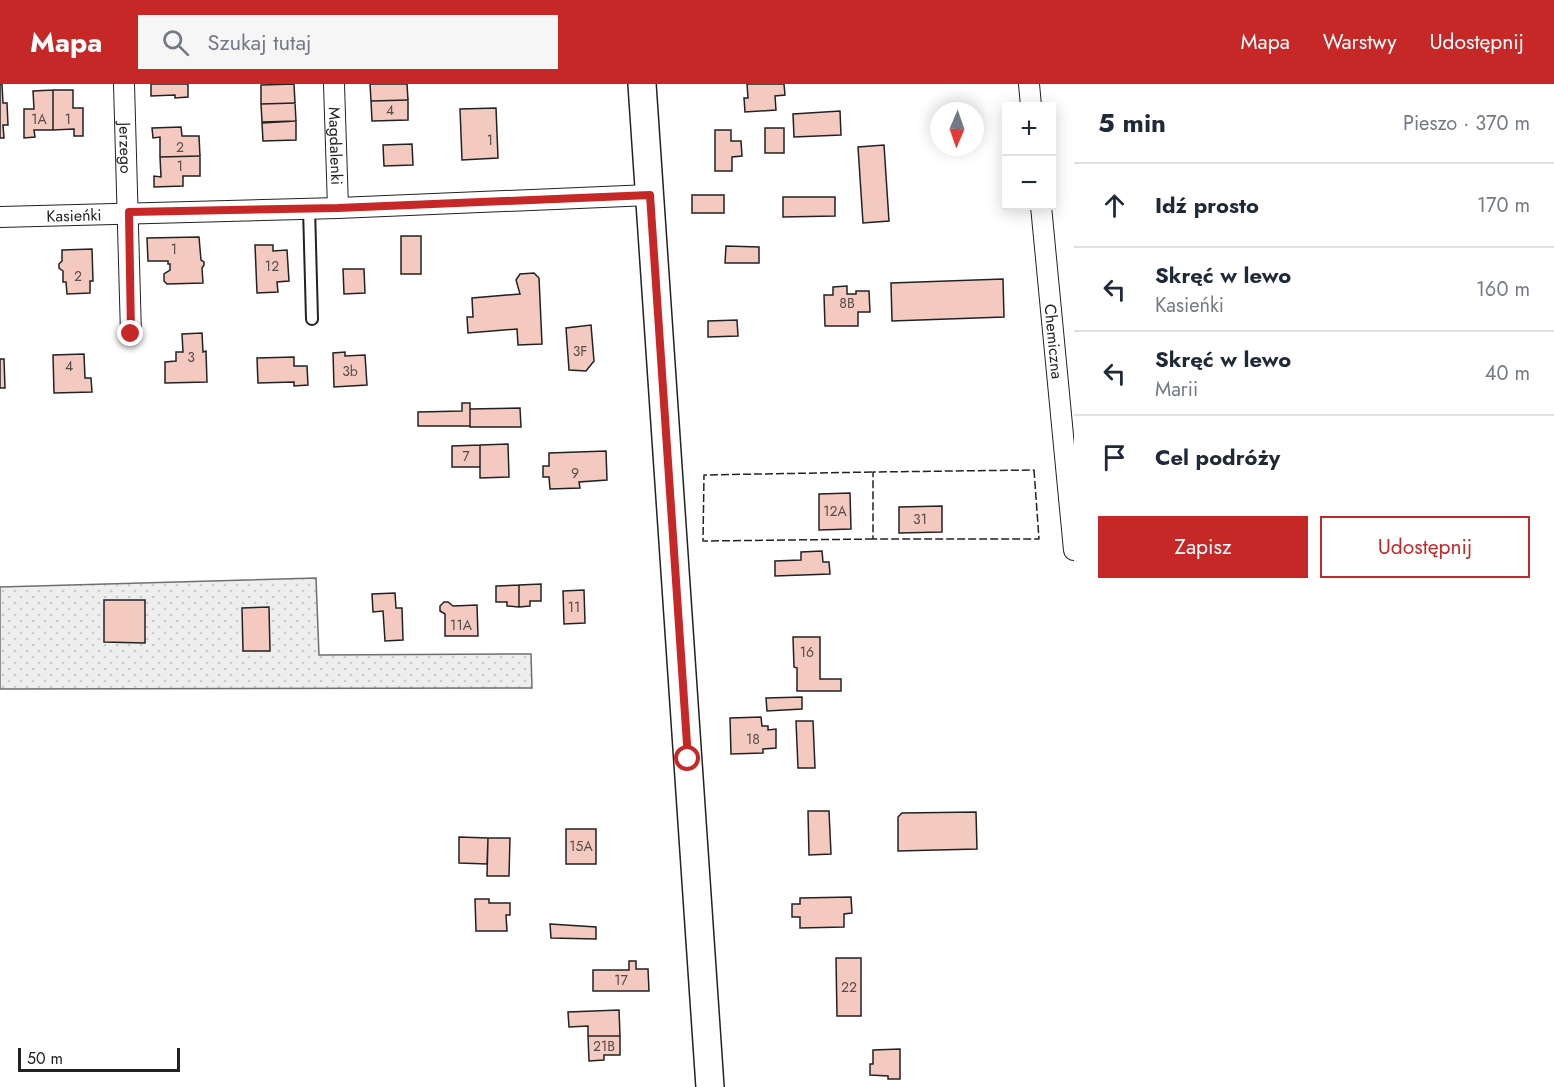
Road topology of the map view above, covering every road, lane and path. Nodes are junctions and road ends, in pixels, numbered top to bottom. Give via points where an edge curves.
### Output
1 (124, 84) edge
2 (334, 84) edge
3 (642, 84) edge
4 (1029, 84) edge
5 (1031, 102) edge
6 (650, 195) junction
7 (309, 208) junction
8 (338, 208) junction
9 (1041, 210) edge
10 (129, 212) junction
11 (0, 217) edge
12 (312, 319) dead end
13 (131, 334) dead end
14 (1074, 550) edge
15 (710, 1087) edge

1 - 10 street, Jerzego
2 - 8 street, Magdalenki
3 - 6 street
4 - 5 street
6 - 8 street, Kasieńki
6 - 15 street
7 - 8 street, Kasieńki
7 - 10 street, Kasieńki
7 - 12 lane
9 - 14 street, Chemiczna
10 - 11 street, Kasieńki
10 - 13 street, Jerzego

